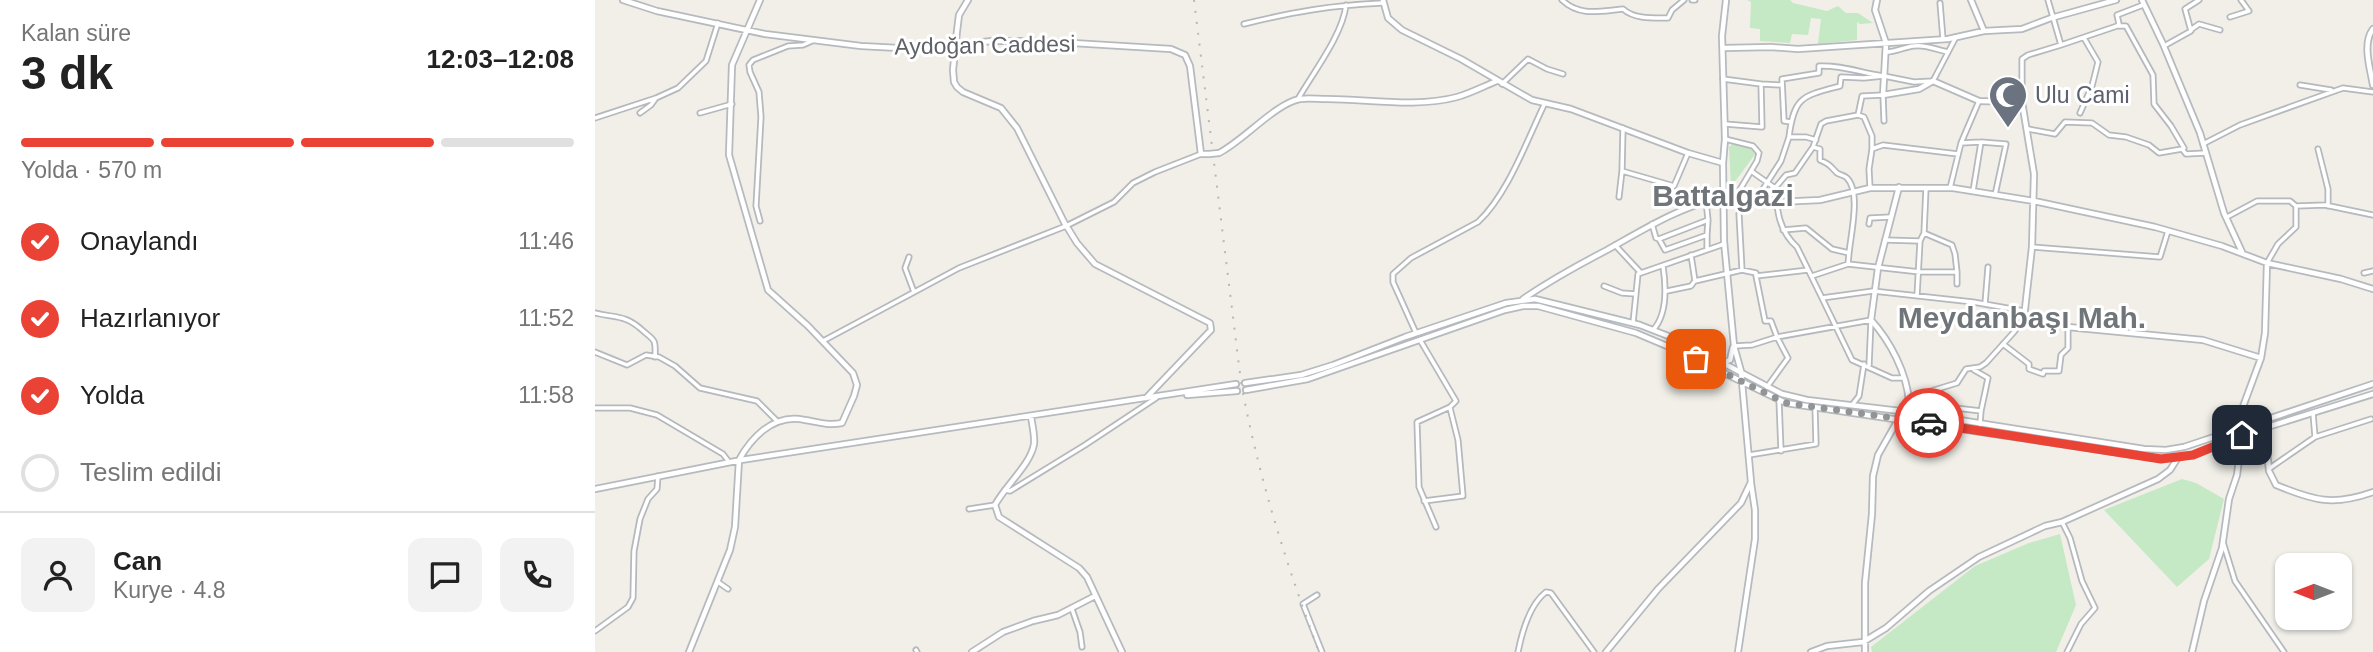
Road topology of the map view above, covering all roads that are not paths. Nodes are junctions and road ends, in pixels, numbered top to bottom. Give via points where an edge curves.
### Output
1 (624, 0) edge
2 (760, 0) edge
3 (968, 0) edge
4 (1562, 0) edge
5 (1684, 0) edge
6 (1726, 0) edge
7 (1877, 0) edge
8 (1971, 0) edge
9 (2048, 0) edge
10 (2116, 0) edge
11 (2199, 0) edge
12 (2241, 0) edge
13 (1338, 2) edge
14 (1383, 2) edge
15 (1940, 2) dead end
16 (2143, 2) edge
17 (1346, 5) junction
18 (2230, 17) dead end
19 (2051, 18) junction
20 (719, 23) junction
21 (1244, 24) dead end
22 (2117, 26) junction
23 (746, 29) junction
24 (2373, 29) edge
25 (2220, 30) dead end
26 (1984, 31) junction
27 (2191, 31) junction
28 (1956, 37) junction
29 (2084, 38) junction
30 (1943, 39) junction
31 (814, 40) junction
32 (1886, 43) junction
33 (957, 46) junction
34 (2061, 46) junction
35 (2164, 46) junction
36 (1723, 48) junction
37 (1886, 52) junction
38 (1948, 52) junction
39 (1563, 74) dead end
40 (1884, 76) junction
41 (1723, 79) junction
42 (1933, 81) junction
43 (1500, 82) junction
44 (1761, 84) junction
45 (1782, 85) junction
46 (2300, 85) dead end
47 (2373, 85) edge
48 (2333, 91) junction
49 (2373, 92) edge
50 (1883, 95) junction
51 (656, 98) junction
52 (1298, 99) junction
53 (1979, 101) junction
54 (2022, 102) junction
55 (1545, 103) junction
56 (732, 104) junction
57 (641, 113) dead end
58 (700, 113) dead end
59 (2080, 113) dead end
60 (1858, 115) junction
61 (595, 118) edge
62 (1884, 121) dead end
63 (1791, 122) junction
64 (1725, 124) junction
65 (1623, 128) junction
66 (2028, 129) junction
67 (1789, 137) junction
68 (1725, 139) junction
69 (1816, 140) junction
70 (1982, 142) junction
71 (1961, 143) junction
72 (2203, 144) junction
73 (1813, 147) junction
74 (1872, 149) junction
75 (2318, 149) dead end
76 (1688, 153) junction
77 (2186, 153) junction
78 (2206, 153) junction
79 (1201, 154) junction
80 (1958, 154) junction
81 (1723, 163) junction
82 (1622, 171) junction
83 (1751, 171) junction
84 (1767, 183) junction
85 (1899, 187) junction
86 (1926, 187) junction
87 (1775, 188) junction
88 (1870, 188) junction
89 (1950, 188) junction
90 (1725, 191) junction
91 (1973, 191) junction
92 (1854, 192) junction
93 (1995, 195) junction
94 (1735, 196) junction
95 (1619, 197) dead end
96 (1706, 201) junction
97 (2033, 201) junction
98 (1777, 202) junction
99 (1754, 203) junction
100 (2296, 206) junction
101 (2328, 206) junction
102 (1739, 214) dead end
103 (2373, 215) edge
104 (1891, 217) junction
105 (2226, 217) junction
106 (1709, 220) junction
107 (760, 221) dead end
108 (1652, 224) junction
109 (1869, 224) dead end
110 (1066, 226) junction
111 (1783, 230) junction
112 (2168, 231) junction
113 (1924, 233) junction
114 (1707, 235) junction
115 (1659, 239) junction
116 (1885, 240) junction
117 (1920, 241) junction
118 (1724, 244) junction
119 (1615, 245) junction
120 (2032, 247) junction
121 (1707, 249) junction
122 (1849, 253) junction
123 (1691, 255) junction
124 (2245, 255) junction
125 (909, 257) dead end
126 (2267, 263) junction
127 (1848, 264) junction
128 (1663, 265) junction
129 (1988, 267) dead end
130 (1878, 268) junction
131 (1742, 270) junction
132 (1808, 270) junction
133 (2373, 271) edge
134 (1920, 272) junction
135 (1957, 272) junction
136 (1641, 273) junction
137 (2364, 273) dead end
138 (1727, 274) junction
139 (1756, 276) junction
140 (1812, 276) junction
141 (1695, 281) junction
142 (1957, 284) dead end
143 (1604, 286) dead end
144 (2373, 289) edge
145 (1667, 291) junction
146 (1873, 291) junction
147 (914, 292) junction
148 (1636, 294) junction
149 (1917, 296) junction
150 (1822, 298) junction
151 (1523, 299) junction
152 (1985, 304) junction
153 (1523, 306) junction
154 (2024, 311) junction
155 (595, 313) edge
156 (2024, 318) junction
157 (1871, 320) junction
158 (1633, 323) junction
159 (1836, 325) junction
160 (2068, 327) junction
161 (1653, 330) junction
162 (1416, 333) junction
163 (1777, 337) junction
164 (1420, 340) junction
165 (823, 341) junction
166 (2003, 344) junction
167 (1734, 346) junction
168 (595, 352) edge
169 (656, 357) junction
170 (2261, 358) junction
171 (1725, 363) junction
172 (1867, 365) junction
173 (1972, 369) junction
174 (1741, 371) junction
175 (1903, 378) junction
176 (1742, 382) junction
177 (1245, 383) dead end
178 (1236, 384) dead end
179 (2373, 384) edge
180 (1767, 387) junction
181 (1246, 390) dead end
182 (1237, 391) dead end
183 (2373, 394) edge
184 (1158, 396) junction
185 (1145, 398) junction
186 (1779, 400) junction
187 (1916, 400) junction
188 (1909, 402) junction
189 (1852, 405) junction
190 (1450, 407) junction
191 (1815, 407) junction
192 (595, 408) edge
193 (1906, 411) junction
194 (1981, 411) junction
195 (2313, 413) junction
196 (1031, 416) junction
197 (1899, 418) junction
198 (2371, 419) dead end
199 (776, 421) junction
200 (1980, 424) junction
201 (2240, 427) junction
202 (2265, 429) junction
203 (2242, 435) junction
204 (2315, 437) junction
205 (1781, 451) junction
206 (1749, 455) junction
207 (2177, 458) junction
208 (739, 460) junction
209 (729, 462) junction
210 (2269, 468) junction
211 (658, 476) junction
212 (1751, 482) junction
213 (595, 489) edge
214 (1003, 490) junction
215 (2373, 492) edge
216 (1423, 501) junction
217 (995, 505) junction
218 (969, 509) dead end
219 (2062, 522) junction
220 (1436, 527) dead end
221 (2223, 541) junction
222 (718, 582) junction
223 (728, 589) dead end
224 (1317, 595) dead end
225 (1095, 596) junction
226 (1072, 609) junction
227 (595, 631) edge
228 (1863, 642) junction
229 (1082, 647) dead end
230 (689, 652) edge
231 (972, 652) edge
232 (1122, 652) edge
233 (1322, 652) edge
234 (1518, 652) edge
235 (1594, 652) edge
236 (1606, 652) edge
237 (1738, 652) edge
238 (1811, 652) edge
239 (1865, 652) edge
240 (2067, 652) edge
241 (2192, 652) edge
242 (2284, 652) edge

1 - 20 street, Aydoğan Caddesi
2 - 23 street
3 - 33 street via 959,15
4 - 5 street via 1571,9 1586,12 1623,9 1631,15 1668,18
6 - 36 street
7 - 32 street via 1875,10
8 - 26 street
9 - 19 street
10 - 19 street
11 - 27 street via 2184,12
12 - 18 street via 2249,10
13 - 17 street
13 - 21 street
14 - 17 street
14 - 43 street via 1388,18 1402,30
15 - 30 street
16 - 22 street via 2117,15
16 - 35 street
17 - 52 street
19 - 26 street via 2022,29
19 - 34 street
20 - 23 street, Aydoğan Caddesi
20 - 51 street via 706,61 678,88
22 - 29 street
22 - 77 street via 2126,26 2149,67 2154,104
23 - 31 street, Aydoğan Caddesi
23 - 56 street via 732,65
24 - 47 street via 2367,44
25 - 27 street via 2199,24
26 - 28 street
27 - 35 street
28 - 30 street
28 - 38 street
29 - 34 street
29 - 59 street via 2098,62
30 - 32 street
31 - 33 street, Aydoğan Caddesi via 918,49
31 - 107 street via 788,46 749,65 759,92 761,117 756,206
32 - 36 street
32 - 37 street
33 - 79 street, Aydoğan Caddesi via 992,41 1086,42 1171,49 1185,55
33 - 110 street via 954,82 963,92 1001,108 1017,128
34 - 54 street via 2022,59
35 - 72 street
36 - 41 street
37 - 38 street via 1919,45
37 - 40 street
38 - 42 street
39 - 43 street via 1528,59
40 - 42 street
40 - 45 street via 1851,67 1819,66 1819,73 1782,79
40 - 50 street
40 - 63 street via 1841,77 1840,86 1808,94 1797,105
41 - 44 street
41 - 64 street
42 - 50 street via 1919,89
42 - 53 street
43 - 52 street via 1439,100
43 - 55 street
44 - 45 street
44 - 64 street via 1762,127
45 - 63 street via 1784,121
46 - 48 street
48 - 49 street
48 - 72 street via 2240,125
50 - 60 street via 1862,96
50 - 62 street
51 - 57 street
51 - 61 street
52 - 79 street, bridge via 1231,147
53 - 54 street
53 - 71 street
54 - 66 street
55 - 65 street
55 - 162 street via 1487,214 1411,258 1393,274
56 - 58 street
56 - 165 street via 729,155 768,290
60 - 69 street via 1821,124
60 - 74 street via 1869,128
63 - 67 street
64 - 68 street
65 - 76 street
65 - 82 street
66 - 77 street via 2055,134 2065,122 2092,123 2109,135 2149,145 2159,153 2182,149
66 - 97 street
67 - 69 street
67 - 84 street
68 - 81 street
68 - 83 street via 1758,149
69 - 73 street
70 - 71 street
70 - 91 street
70 - 93 street via 2006,144
71 - 80 street
72 - 78 street
73 - 87 street via 1795,173 1786,175
73 - 92 street via 1820,149 1820,160 1847,178
74 - 80 street via 1883,145
74 - 88 street
75 - 101 street
76 - 81 street
76 - 82 street via 1674,186
77 - 78 street
78 - 105 street
79 - 110 street via 1144,177 1114,201
80 - 89 street
81 - 90 street
82 - 95 street
83 - 84 street
83 - 94 street
84 - 87 street
84 - 99 street
85 - 86 street
85 - 88 street
85 - 104 street
86 - 89 street
86 - 113 street
87 - 98 street
88 - 92 street
89 - 91 street
90 - 94 street
90 - 96 street via 1720,198
90 - 118 street
91 - 93 street
92 - 98 street via 1820,200
92 - 122 street
93 - 97 street
94 - 99 street
96 - 106 street
96 - 108 street
97 - 112 street
97 - 120 street
98 - 99 street
98 - 111 street
100 - 101 street
100 - 105 street via 2290,201 2257,201
100 - 126 street via 2296,227
101 - 103 street
102 - 131 street
104 - 109 street via 1870,218
104 - 116 street
105 - 124 street
106 - 114 street
106 - 115 street
108 - 115 street
108 - 119 street
110 - 147 street via 959,268
110 - 185 street via 1095,264 1210,323 1211,330
111 - 122 street via 1806,228 1832,249
111 - 132 street
112 - 120 street via 2160,257
112 - 124 street
113 - 117 street
113 - 135 street via 1952,245
114 - 115 street via 1665,250
114 - 121 street
116 - 117 street
116 - 130 street
117 - 134 street
118 - 121 street
118 - 138 street
119 - 136 street
119 - 151 street
120 - 154 street
121 - 123 street
122 - 127 street
123 - 128 street
123 - 141 street
124 - 126 street
125 - 147 street via 905,268
126 - 144 street
126 - 170 street
127 - 130 street
127 - 140 street
128 - 136 street
128 - 145 street
129 - 152 street
130 - 134 street
130 - 146 street
131 - 138 street
131 - 139 street
132 - 139 street
132 - 140 street
133 - 137 street
134 - 135 street
134 - 149 street
135 - 142 street
136 - 148 street
138 - 141 street
138 - 167 street
139 - 163 street via 1765,321 1771,321
140 - 150 street
141 - 145 street
143 - 148 street
145 - 161 street
146 - 149 street
146 - 150 street
146 - 157 street
147 - 165 street
148 - 158 street
149 - 152 street
150 - 159 street
151 - 153 street
151 - 158 street
151 - 162 street
152 - 154 street
153 - 164 street
153 - 176 street via 1636,333
154 - 156 street
155 - 169 street via 637,323 651,335
156 - 160 street
156 - 166 street
157 - 159 street
157 - 172 street
157 - 175 street
158 - 161 street
159 - 163 street
159 - 172 street via 1849,356
160 - 166 street via 2059,371 2036,373
160 - 170 street via 2203,340
161 - 171 street
162 - 177 street via 1333,366
163 - 167 street
163 - 180 street via 1788,358
164 - 181 street via 1308,379
164 - 190 street via 1456,401
165 - 199 street via 853,373 857,384 842,423
166 - 173 street via 1986,363
167 - 171 street
167 - 174 street
168 - 169 street via 627,365 646,355
169 - 199 street via 675,366 700,388 757,401
170 - 201 street
171 - 174 street
172 - 175 street via 1892,378
172 - 189 street
173 - 187 street via 1966,369 1957,383
173 - 194 street via 1988,378
174 - 176 street
174 - 180 street
175 - 188 street
176 - 186 street
176 - 206 street
178 - 184 street
179 - 201 street
180 - 189 street via 1807,400
182 - 184 street
183 - 195 street
184 - 185 street
184 - 214 street via 1010,491
185 - 196 street
186 - 191 street
186 - 205 street
187 - 188 street
187 - 194 street
188 - 193 street
189 - 193 street
190 - 216 street via 1417,422
190 - 216 street via 1463,496
191 - 197 street
191 - 205 street via 1816,444
192 - 209 street via 630,408 657,415
193 - 197 street
193 - 200 street
194 - 200 street
195 - 202 street
195 - 204 street
196 - 208 street
196 - 214 street via 1034,443 1030,456
197 - 207 street
197 - 228 street via 1878,455 1873,476
198 - 204 street
199 - 208 street
200 - 201 street via 2166,450
201 - 203 street
202 - 203 street
202 - 210 street
203 - 207 street
203 - 221 street
204 - 210 street
205 - 206 street
206 - 212 street
207 - 219 street via 2158,480
208 - 209 street
208 - 222 street via 735,527
209 - 211 street
210 - 215 street via 2276,485 2325,501 2345,501
211 - 213 street
211 - 227 street via 633,551 632,598 628,607
212 - 236 street via 1741,503 1658,589
212 - 237 street via 1755,540
214 - 217 street
216 - 220 street
217 - 218 street
217 - 225 street via 999,517 1011,527 1079,568
219 - 228 street via 1979,556
219 - 240 street via 2095,608
221 - 241 street
221 - 242 street via 2239,588
222 - 223 street
222 - 230 street
224 - 233 street via 1303,604
225 - 226 street
225 - 232 street
226 - 229 street
226 - 231 street via 1003,632
228 - 238 street
228 - 239 street
234 - 235 street via 1538,598 1546,592

